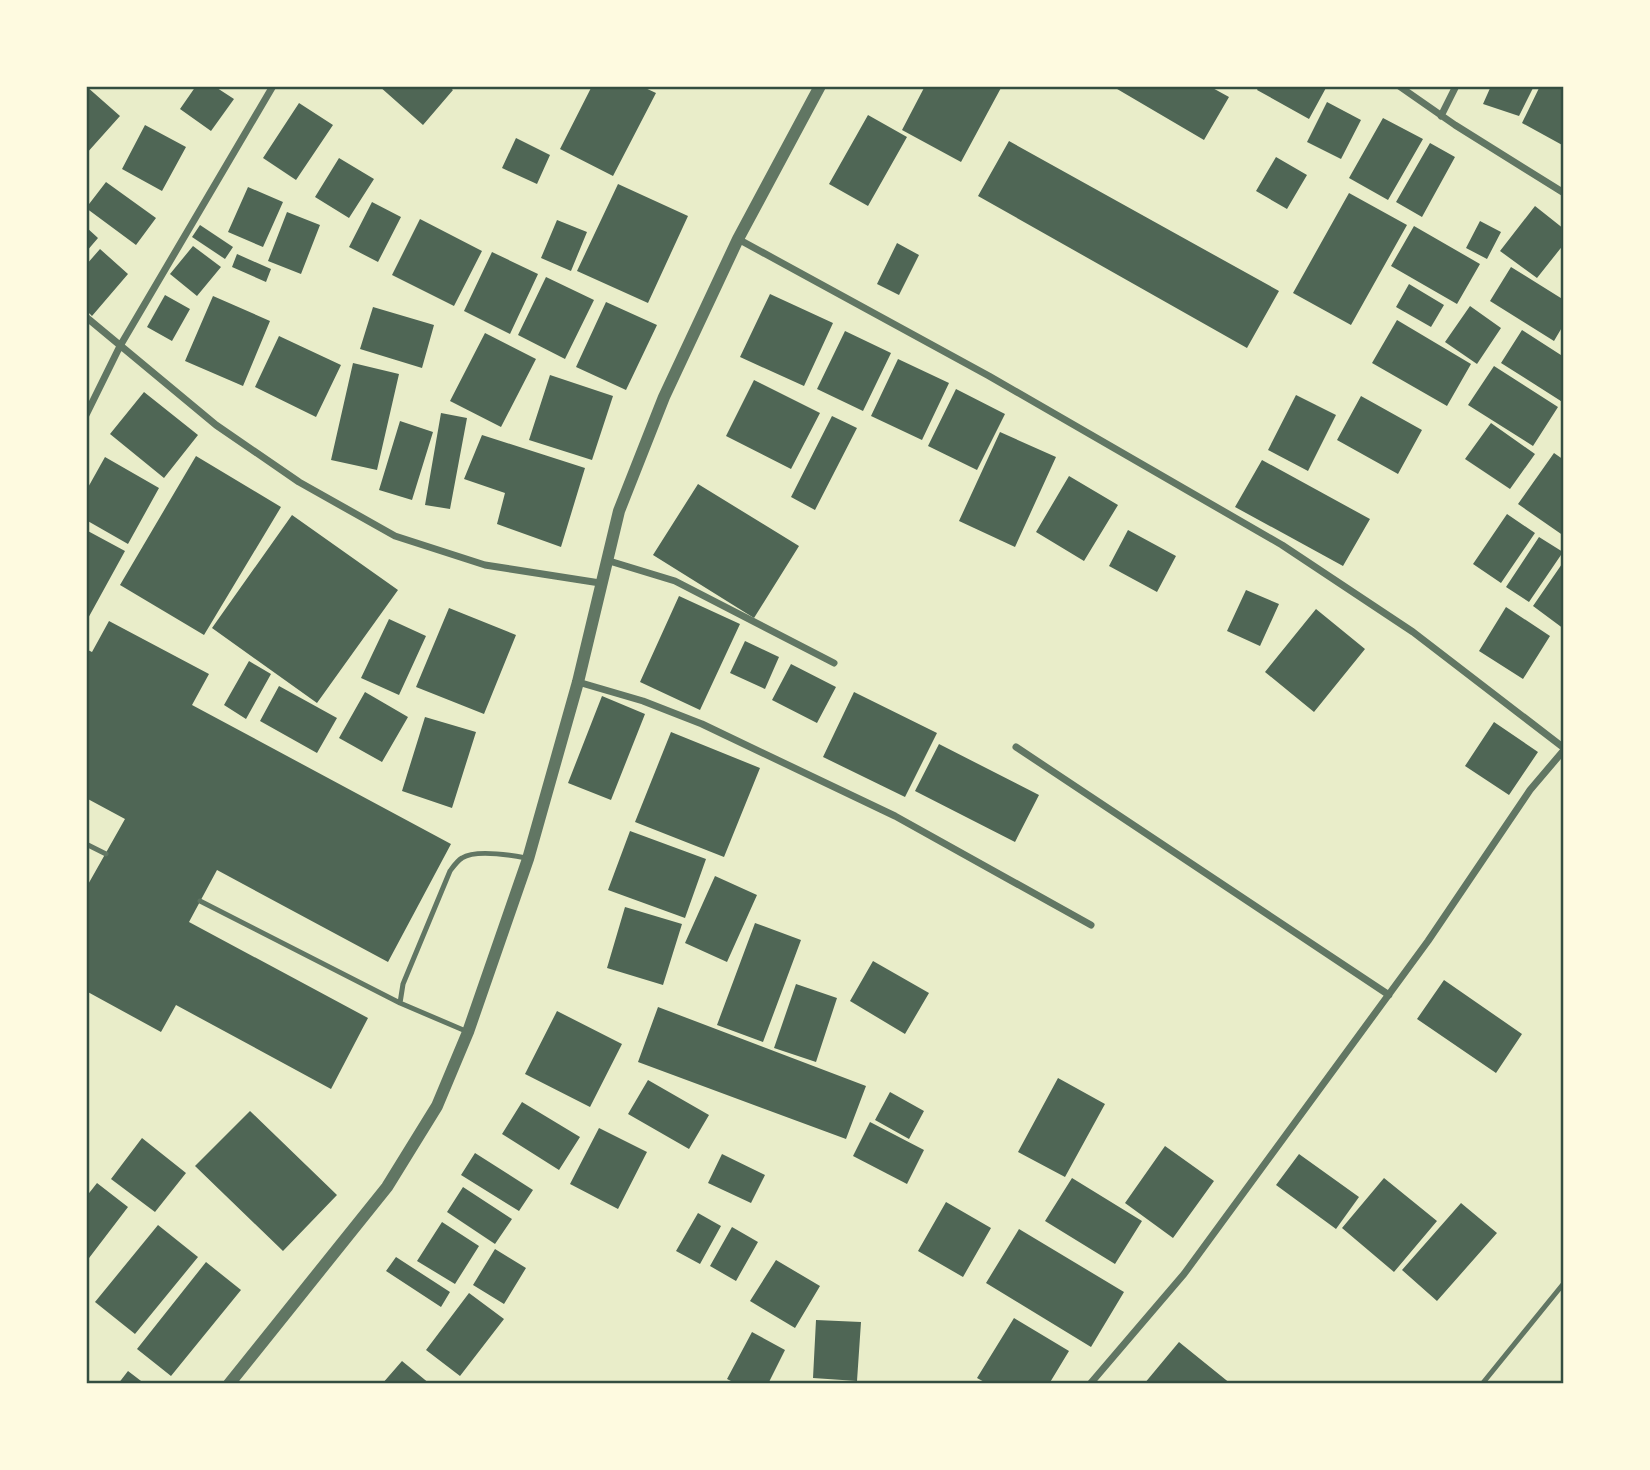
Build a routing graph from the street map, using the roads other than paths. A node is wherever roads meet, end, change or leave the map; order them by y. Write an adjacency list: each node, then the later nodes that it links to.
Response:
1 (272, 86): 9 (street)
2 (820, 86): 7 (street)
3 (1399, 86): 5 (street)
4 (1456, 86): 5 (street)
5 (1441, 116): 6 (street)
6 (1564, 193)
7 (738, 239): 11 (street); 16 (street)
8 (86, 317): 9 (street)
9 (120, 346): 10 (street); 12 (street)
10 (86, 415)
11 (607, 560): 12 (street); 13 (street)
12 (600, 583): 14 (street)
13 (834, 663)
14 (578, 682): 19 (street); 21 (street)
15 (1016, 747): 22 (street)
16 (1564, 749): 22 (street)
17 (86, 844): 18 (lane)
18 (106, 854)
19 (527, 859): 23 (lane); 24 (street)
20 (200, 901): 23 (lane)
21 (1091, 925)
22 (1389, 995): 27 (street)
23 (400, 1003): 24 (lane)
24 (468, 1032): 26 (street)
25 (1564, 1283): 28 (lane)
26 (229, 1384)
27 (1090, 1384)
28 (1482, 1384)

